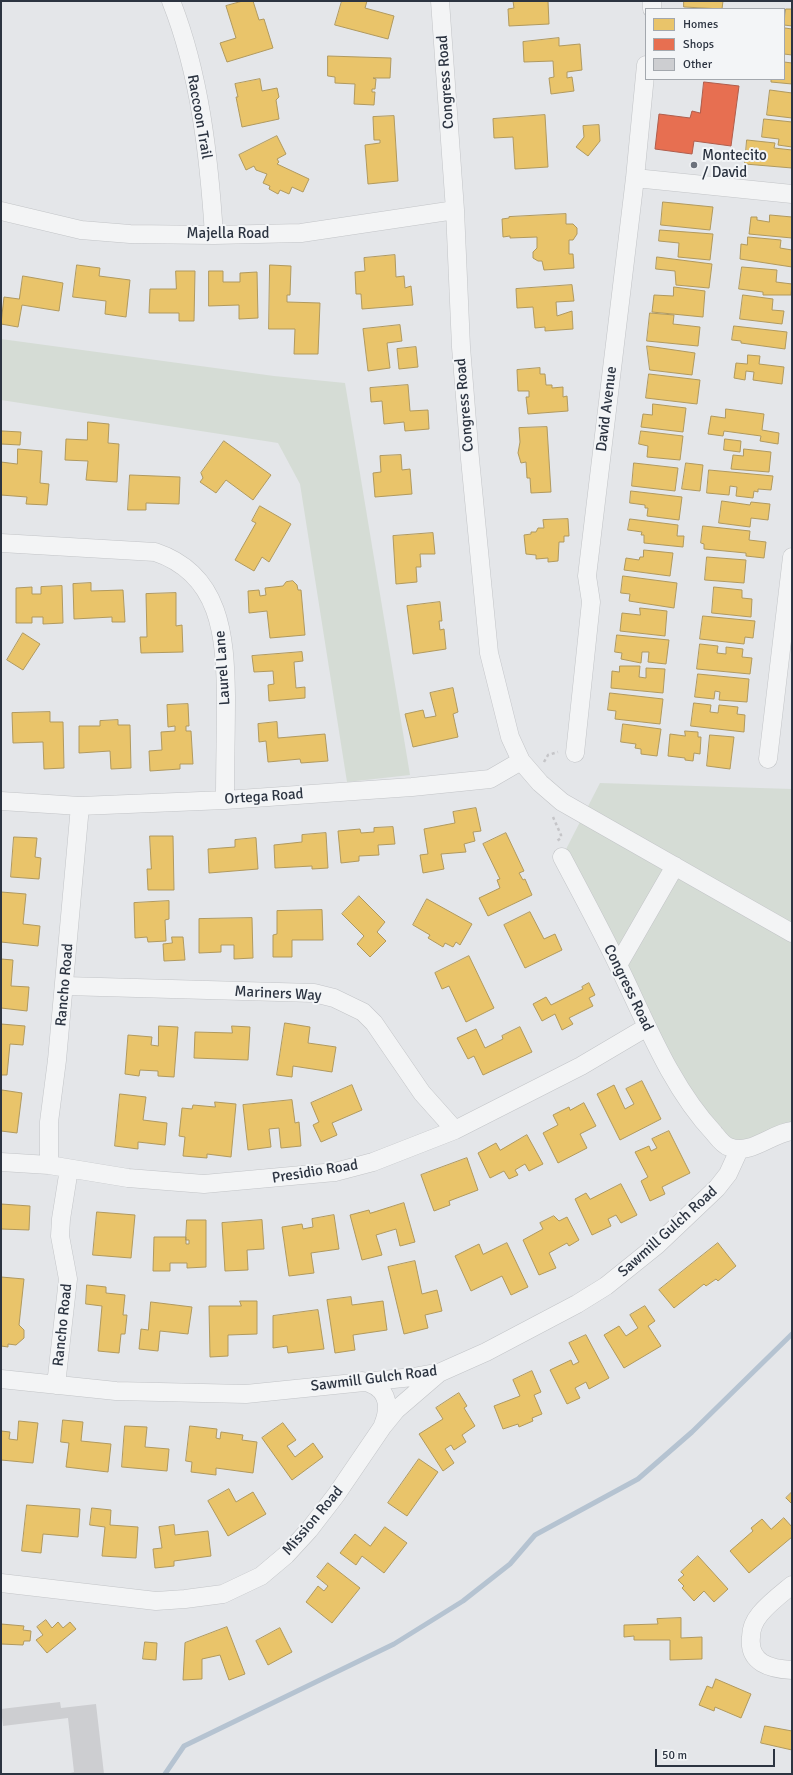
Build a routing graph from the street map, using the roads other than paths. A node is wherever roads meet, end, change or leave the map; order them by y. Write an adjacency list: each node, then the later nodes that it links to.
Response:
1 (171, 1): 8 (street, Raccoon Trail)
2 (440, 1): 6 (street, Congress Road)
3 (645, 75): 4 (street, David Avenue)
4 (635, 178): 5 (street); 11 (street, David Avenue)
5 (792, 194)
6 (455, 210): 8 (street, Majella Road); 13 (street, Congress Road)
7 (1, 211): 8 (street, Majella Road)
8 (214, 235)
9 (1, 543): 14 (street, Laurel Lane)
10 (792, 557): 12 (street)
11 (575, 753)
12 (768, 759)
13 (521, 761): 14 (street, Ortega Road); 18 (street, Congress Road)
14 (224, 800): 16 (street, Ortega Road)
15 (1, 801): 16 (street, Ortega Road)
16 (80, 806): 21 (street, Rancho Road)
17 (562, 857): 20 (street, Congress Road)
18 (675, 866): 19 (street, Congress Road); 20 (street)
19 (792, 933)
20 (618, 965): 22 (street, Congress Road)
21 (65, 986): 23 (street, Mariners Way); 27 (street, Rancho Road)
22 (647, 1027): 23 (street, Presidio Road); 25 (street, Congress Road)
23 (455, 1130): 28 (street, Presidio Road)
24 (792, 1131): 25 (street)
25 (739, 1150): 29 (street, Sawmill Gulch Road)
26 (1, 1162): 27 (street, Presidio Road)
27 (49, 1165): 28 (street, Presidio Road)
28 (70, 1169): 32 (street, Rancho Road)
29 (441, 1372): 31 (street, Sawmill Gulch Road); 33 (street, Mission Road)
30 (1, 1379): 32 (street, Sawmill Gulch Road)
31 (361, 1381): 32 (street, Sawmill Gulch Road); 33 (street)
32 (56, 1385)
33 (383, 1426): 34 (street, Mission Road)
34 (1, 1583)
35 (792, 1585): 36 (street)
36 (792, 1670)

